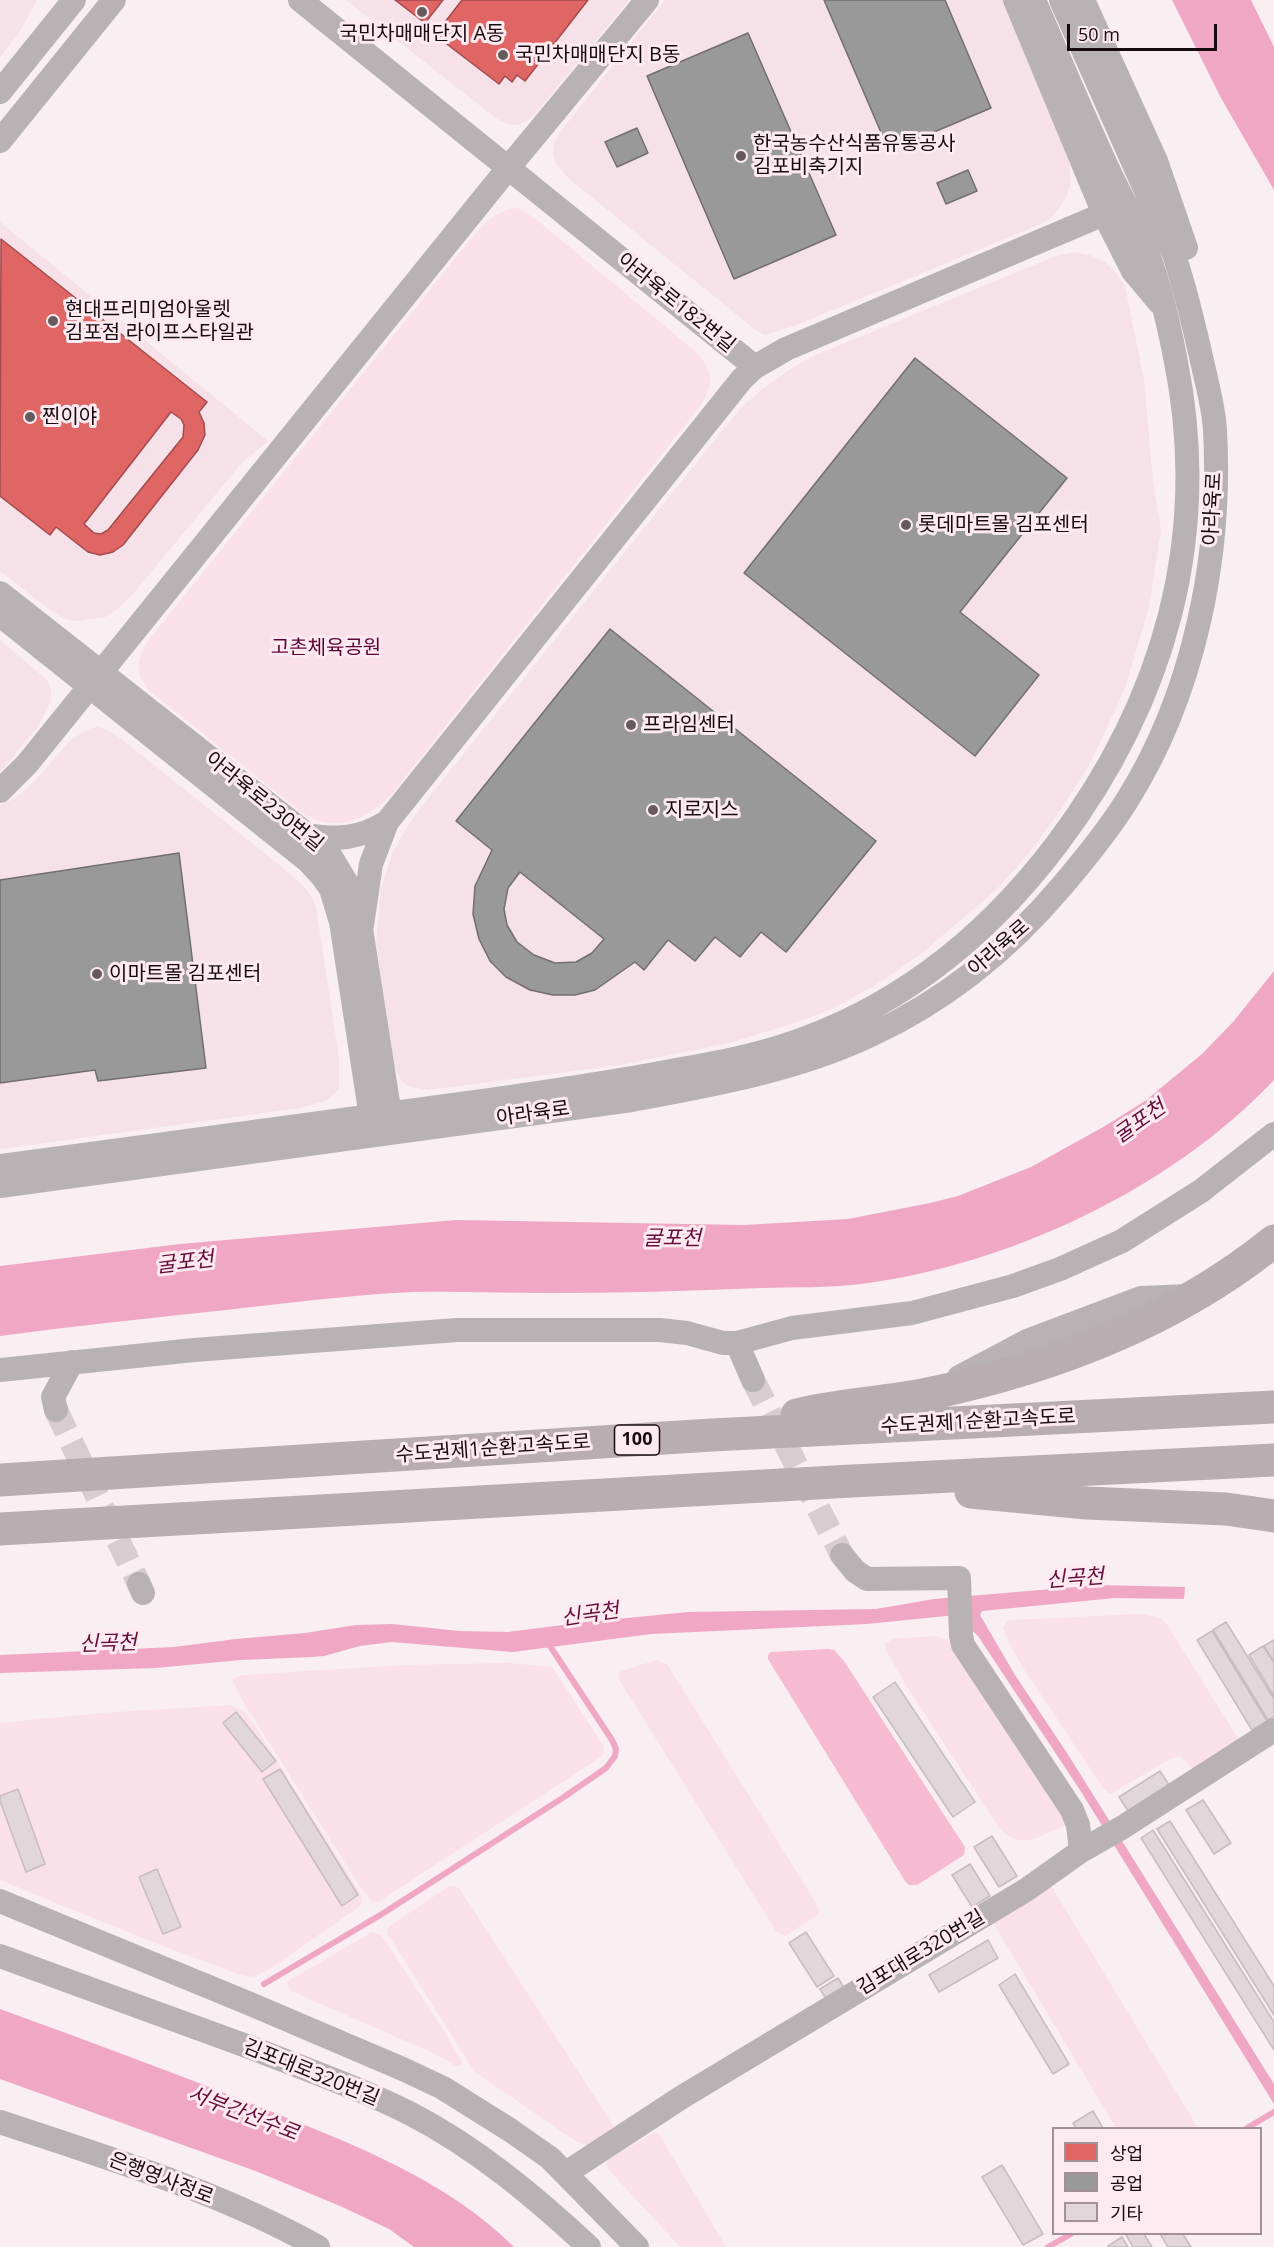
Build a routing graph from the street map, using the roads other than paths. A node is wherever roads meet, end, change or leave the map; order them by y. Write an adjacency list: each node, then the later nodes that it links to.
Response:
1 (74, 0): 9 (street)
2 (114, 0): 10 (street)
3 (300, 0): 11 (street, 아라육로182번길)
4 (647, 0): 11 (street)
5 (1015, 0): 12 (street)
6 (1034, 0): 14 (street, 아라육로)
7 (1061, 0): 13 (street, 아라육로)
8 (1083, 0): 13 (street)
9 (0, 92)
10 (0, 141)
11 (509, 167): 15 (street, 아라육로182번길); 18 (street)
12 (1104, 214): 14 (street); 15 (street, 아라육로182번길)
13 (1187, 297): 23 (street, 아라육로)
14 (1164, 308): 23 (street, 아라육로)
15 (755, 367): 20 (street)
16 (0, 592): 18 (street, 아라육로230번길)
17 (0, 615): 18 (street, 아라육로230번길)
18 (95, 680): 19 (street); 21 (street, 아라육로230번길); 23 (street, 아라육로230번길)
19 (0, 791)
20 (387, 822): 21 (street); 22 (street)
21 (307, 835): 22 (street, 아라육로230번길)
22 (362, 925): 23 (street, 아라육로230번길)
23 (382, 1125): 25 (street, 아라육로); 26 (street, 아라육로)
24 (1274, 1134): 28 (street)
25 (0, 1166)
26 (0, 1186)
27 (1274, 1241): 34 (highway)
28 (737, 1343): 29 (street); 31 (street)
29 (72, 1362): 30 (street); 33 (street)
30 (0, 1370)
31 (753, 1380)
32 (1274, 1407): 34 (highway, 수도권제1순환고속도로 / 100)
33 (56, 1410)
34 (712, 1435): 36 (highway, 수도권제1순환고속도로 / 100)
35 (1274, 1461): 37 (highway)
36 (0, 1480)
37 (852, 1481): 38 (highway); 39 (highway)
38 (1274, 1516)
39 (0, 1529)
40 (842, 1555): 42 (street)
41 (1274, 1730): 42 (street, 김포대로320번길)
42 (1081, 1851): 46 (street, 김포대로320번길)
43 (0, 1900): 46 (street, 김포대로320번길)
44 (0, 1956): 48 (street, 김포대로320번길)
45 (0, 2122): 47 (street, 은행영사정로)
46 (566, 2173): 49 (street, 김포대로320번길)
47 (318, 2247)
48 (590, 2247)
49 (637, 2247)

